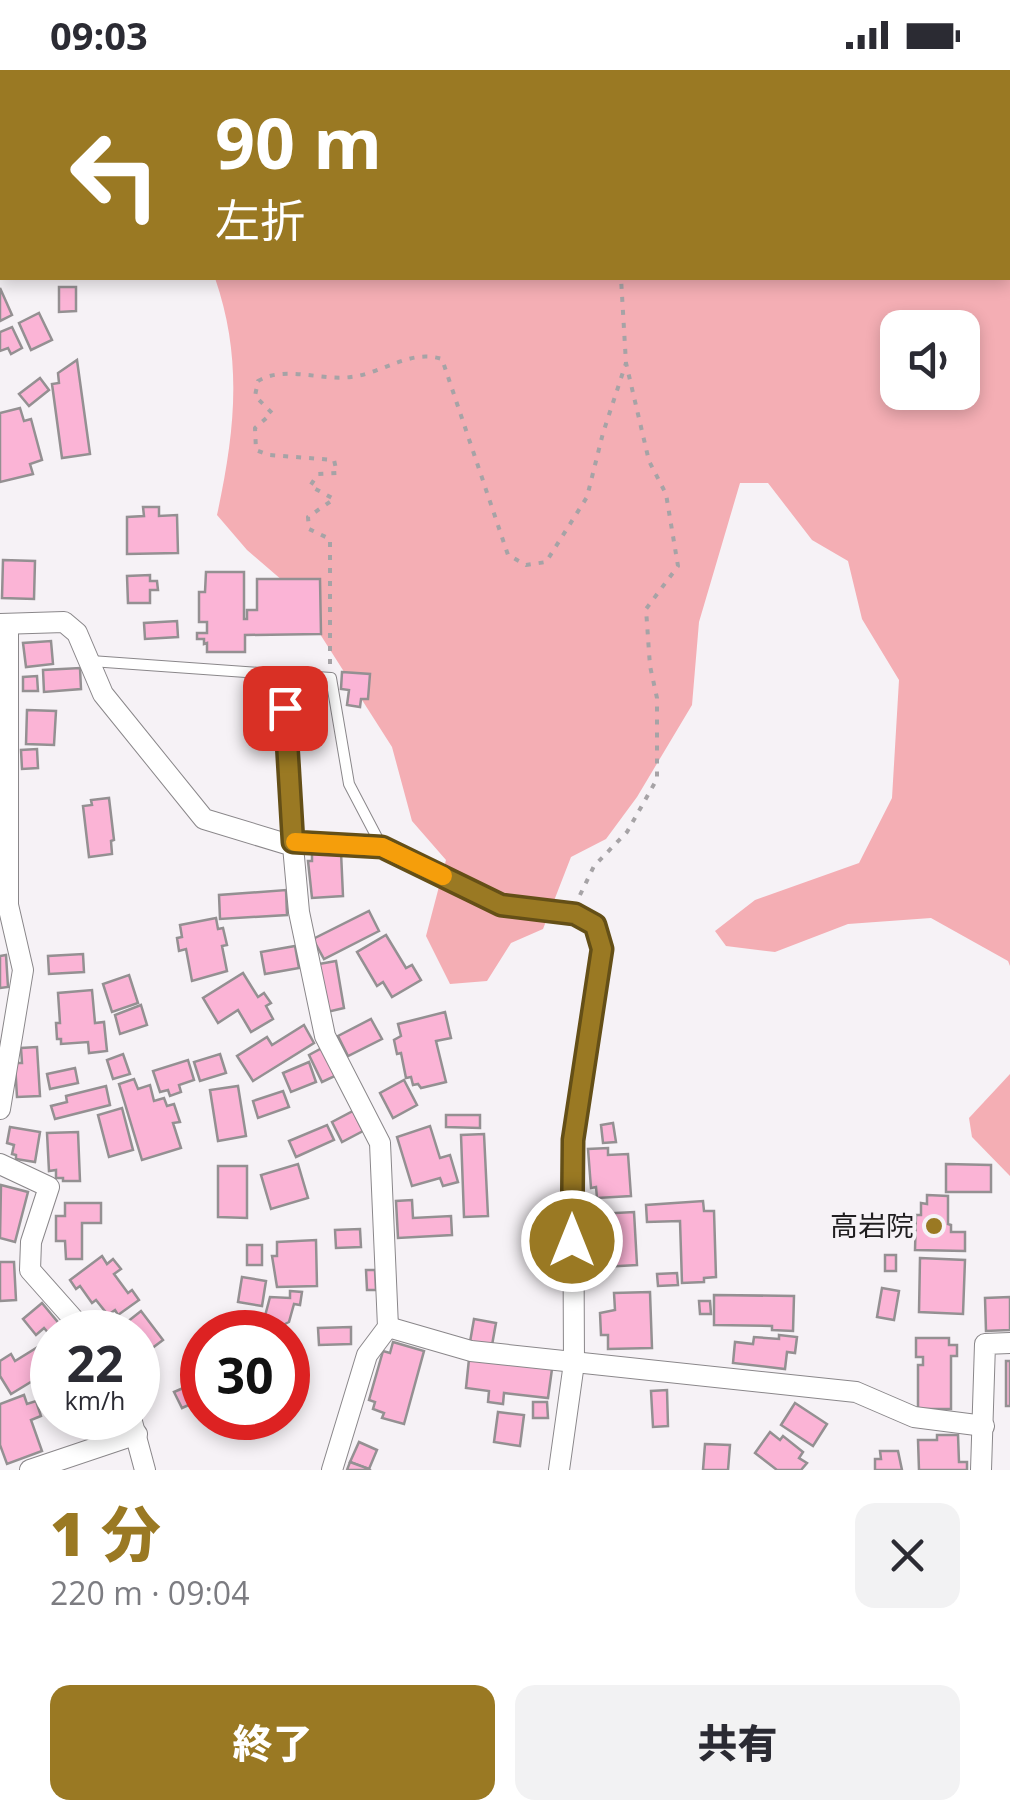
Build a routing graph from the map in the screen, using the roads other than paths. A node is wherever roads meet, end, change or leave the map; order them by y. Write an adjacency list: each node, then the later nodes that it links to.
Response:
1 (4, 625): 2 (street); 6 (street)
2 (91, 661): 3 (lane); 4 (street)
3 (283, 674): 4 (lane); 5 (lane)
4 (293, 844): 5 (street); 9 (street)
5 (382, 847): 11 (street)
6 (0, 1109)
7 (0, 1164): 8 (street)
8 (65, 1310)
9 (388, 1328): 11 (street); 17 (street)
10 (1010, 1343): 12 (street)
11 (574, 1364): 12 (street); 18 (street)
12 (984, 1426): 19 (street)
13 (101, 1440): 15 (street)
14 (138, 1440): 16 (street)
15 (30, 1470)
16 (145, 1470)
17 (332, 1470)
18 (559, 1470)
19 (981, 1470)

